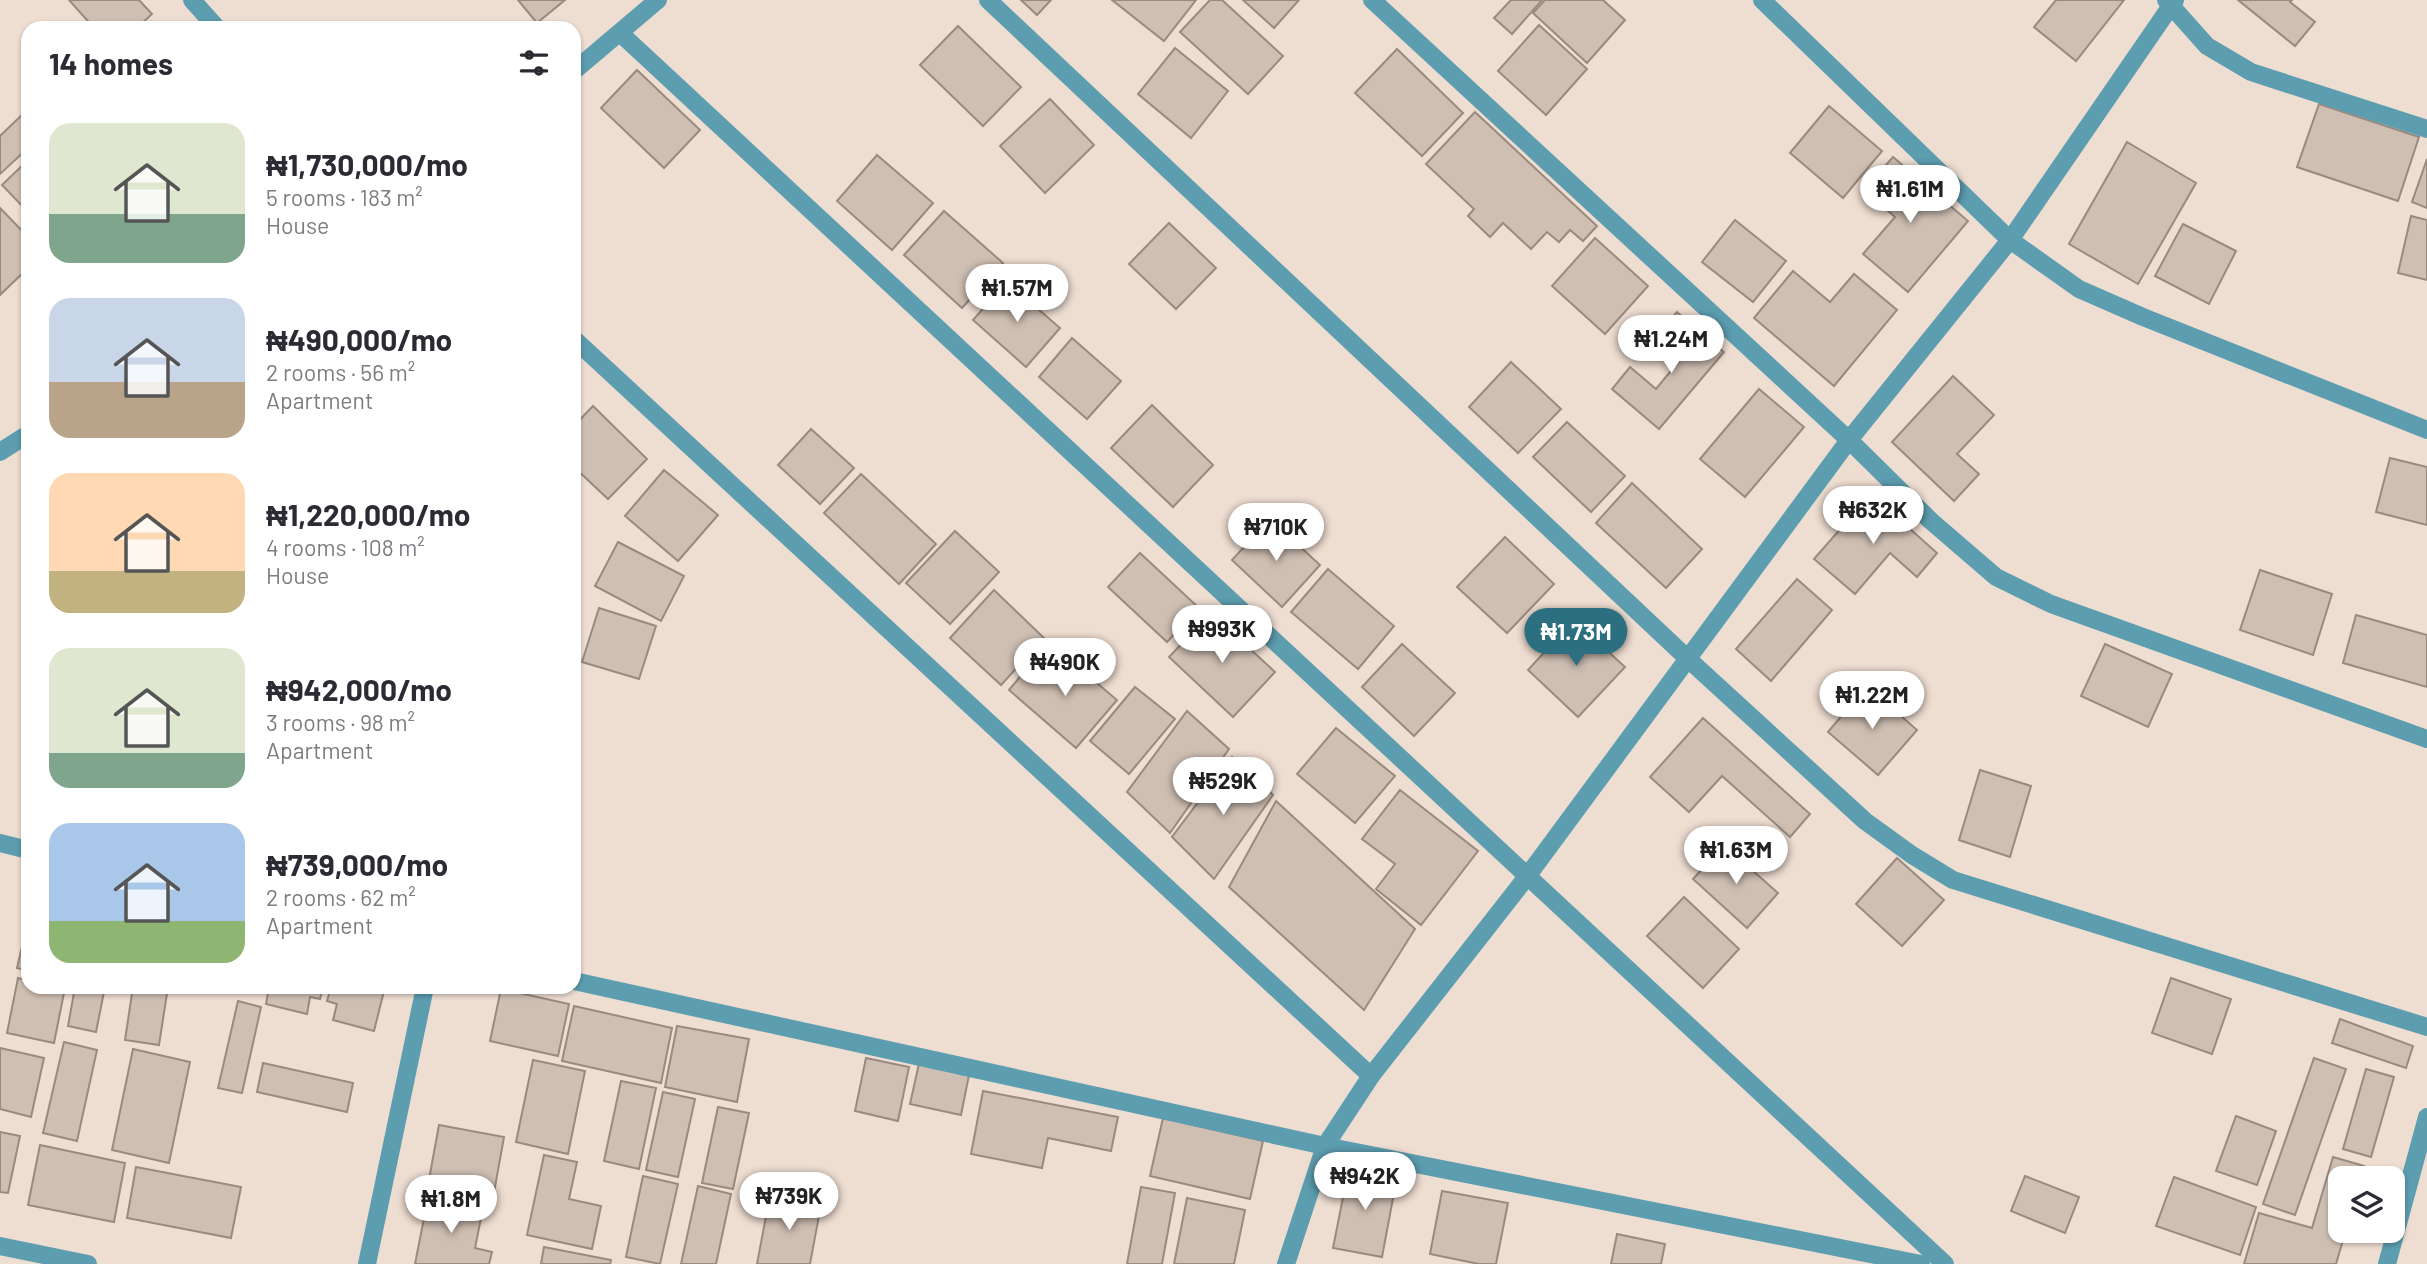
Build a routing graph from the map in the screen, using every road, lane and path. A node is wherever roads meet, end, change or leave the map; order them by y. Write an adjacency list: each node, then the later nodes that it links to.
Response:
1 (192, 0): 7 (street)
2 (658, 0): 8 (street)
3 (988, 0): 17 (street)
4 (1372, 0): 15 (street)
5 (1762, 0): 11 (street)
6 (2171, 2): 10 (street); 11 (street)
7 (211, 21)
8 (621, 33): 9 (street); 21 (street)
9 (581, 65)
10 (2427, 129)
11 (2010, 240): 13 (street); 15 (street)
12 (581, 345): 25 (street)
13 (2427, 430)
14 (21, 438): 16 (street)
15 (1849, 440): 17 (street); 18 (street)
16 (0, 452)
17 (1687, 658): 21 (street); 24 (street)
18 (2427, 739)
19 (0, 843): 20 (street)
20 (21, 848)
21 (1529, 874): 25 (street); 33 (street)
22 (581, 983): 27 (street)
23 (424, 994): 30 (street)
24 (2427, 1027)
25 (1371, 1076): 27 (street)
26 (2427, 1117): 34 (street)
27 (1325, 1146): 31 (street); 32 (street)
28 (0, 1246): 29 (street)
29 (88, 1264)
30 (367, 1264)
31 (1286, 1264)
32 (1921, 1264)
33 (1945, 1264)
34 (2386, 1264)

